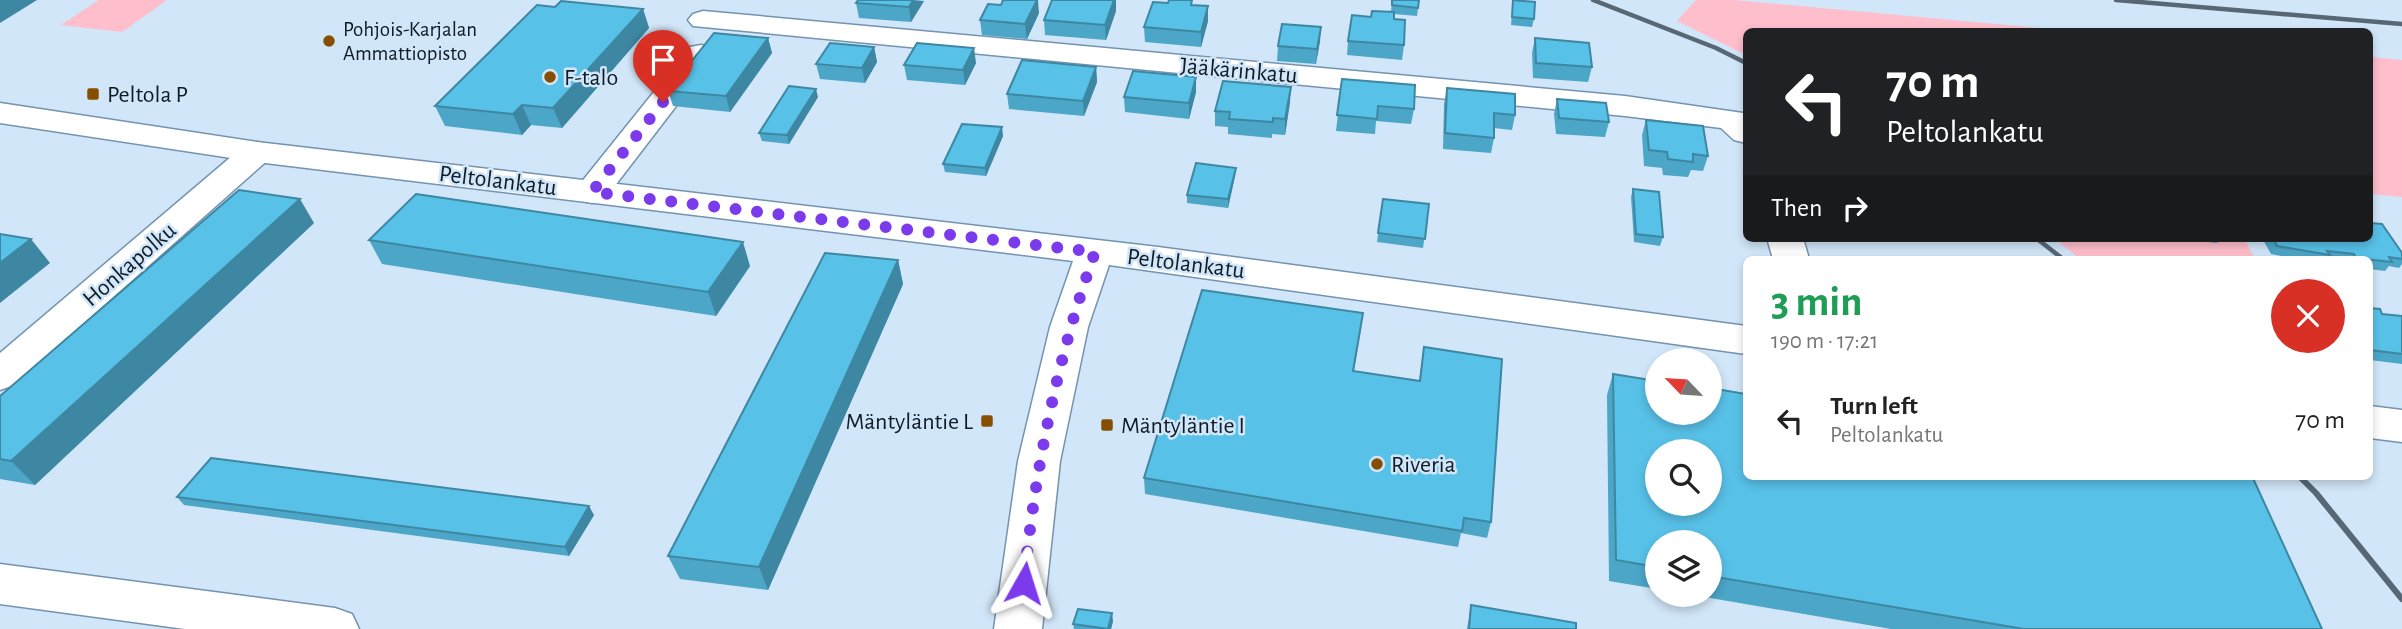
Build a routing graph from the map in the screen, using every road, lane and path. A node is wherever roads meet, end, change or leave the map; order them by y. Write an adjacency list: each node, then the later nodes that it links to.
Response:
1 (0, 113): 3 (street, Peltolankatu)
2 (1743, 130): 4 (street, Jääkärinkatu)
3 (257, 152): 4 (street, Peltolankatu); 7 (street, Honkapolku)
4 (592, 192): 5 (street, Peltolankatu)
5 (1095, 252): 6 (street, Peltolankatu); 12 (street)
6 (1743, 340)
7 (0, 375)
8 (2373, 422): 9 (street)
9 (2402, 426)
10 (0, 584): 11 (street)
11 (314, 628)
12 (1018, 629)

